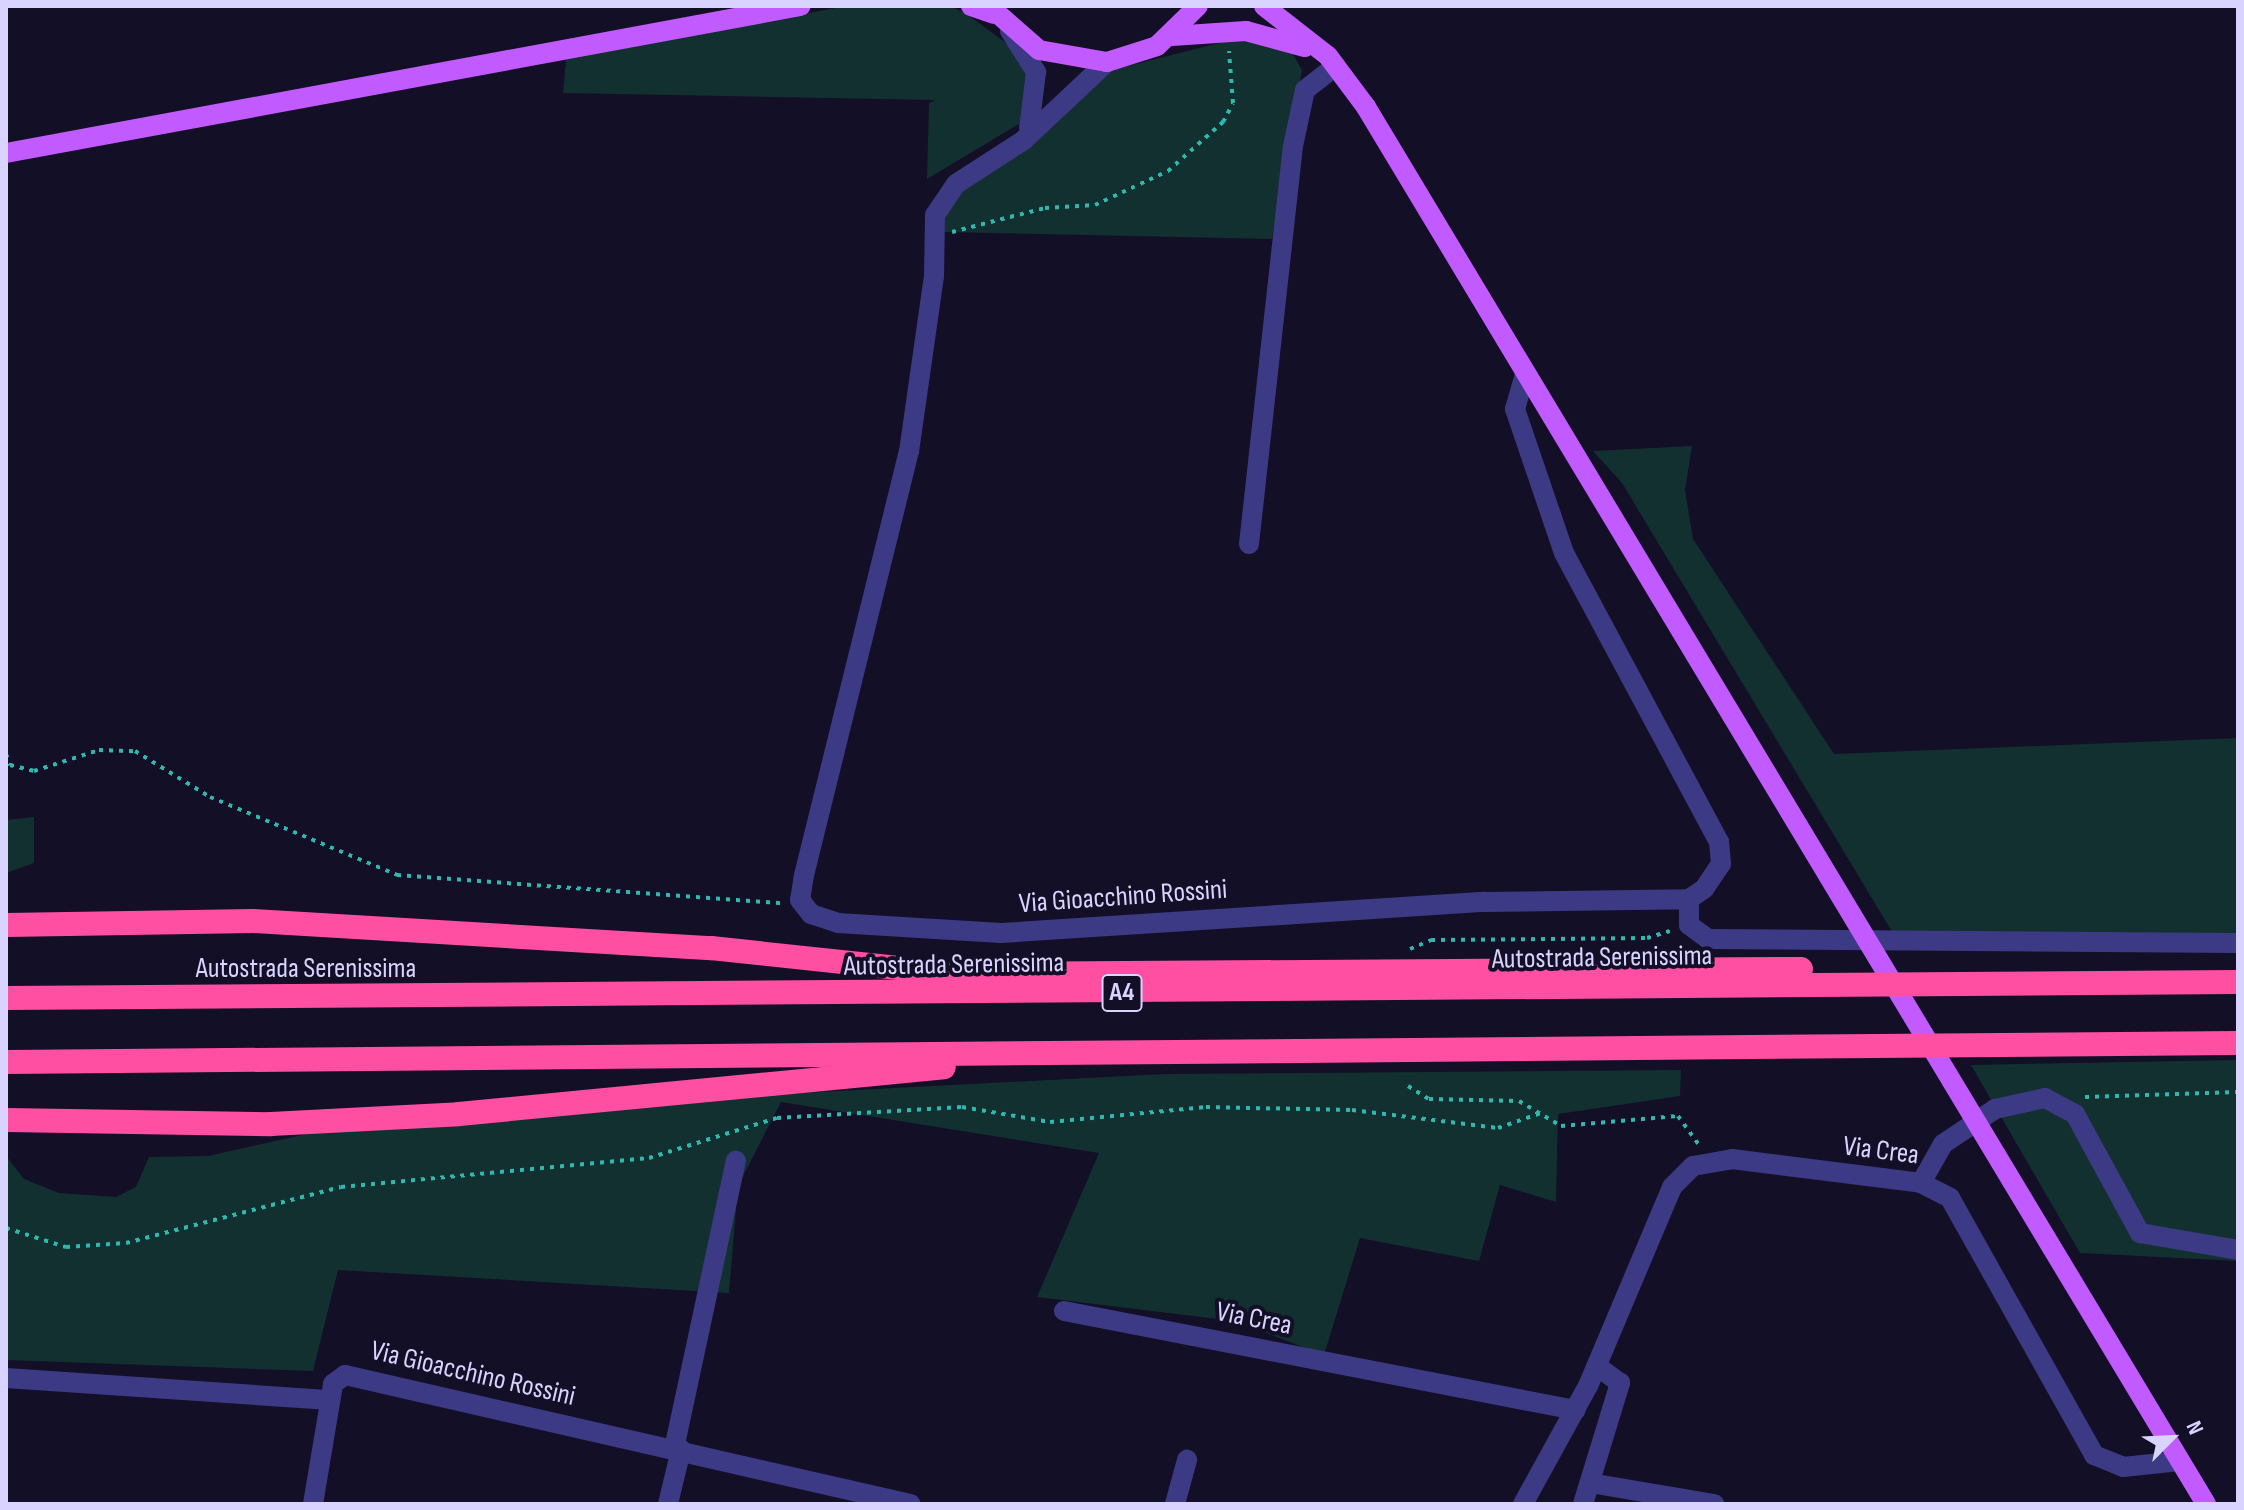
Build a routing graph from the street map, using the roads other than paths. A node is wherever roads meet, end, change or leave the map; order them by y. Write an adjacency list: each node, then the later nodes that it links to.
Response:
1 (801, 6): 11 (main road)
2 (971, 6): 5 (main road)
3 (1198, 6): 7 (main road)
4 (1264, 6): 8 (main road)
5 (991, 10): 6 (main road)
6 (1010, 31): 9 (main road); 10 (street)
7 (1172, 36): 8 (main road); 9 (main road)
8 (1332, 61): 12 (main road); 13 (street)
9 (1107, 62): 10 (street)
10 (1024, 140): 14 (street, Via Gioacchino Rossini)
11 (6, 153)
12 (1525, 374): 14 (street); 34 (main road)
13 (1249, 544)
14 (1689, 899): 16 (street)
15 (6, 925): 18 (highway)
16 (2238, 943)
17 (2238, 982): 18 (highway, Autostrada Serenissima / A4)
18 (2003, 983): 19 (highway, Autostrada Serenissima / A4)
19 (6, 998)
20 (2238, 1043): 21 (highway, A4)
21 (1022, 1054): 22 (highway, A4); 23 (highway)
22 (6, 1062)
23 (6, 1120)
24 (736, 1161): 32 (street)
25 (1921, 1183): 26 (street); 28 (street, Via Crea); 34 (street, Via Crea)
26 (2238, 1250)
27 (1064, 1311): 31 (street, Via Crea)
28 (1597, 1366): 31 (street); 35 (street)
29 (6, 1378): 30 (street)
30 (330, 1400): 32 (street, Via Gioacchino Rossini); 37 (street)
31 (1575, 1410): 41 (street)
32 (678, 1449): 36 (street, Via Gioacchino Rossini); 38 (street)
33 (1187, 1460): 40 (street)
34 (2180, 1461): 44 (main road)
35 (1590, 1483): 42 (street); 43 (street)
36 (843, 1496): 39 (street, Via Gioacchino Rossini)
37 (313, 1504)
38 (668, 1504)
39 (910, 1504)
40 (1175, 1504)
41 (1523, 1504)
42 (1583, 1504)
43 (1714, 1504)
44 (2206, 1504)

